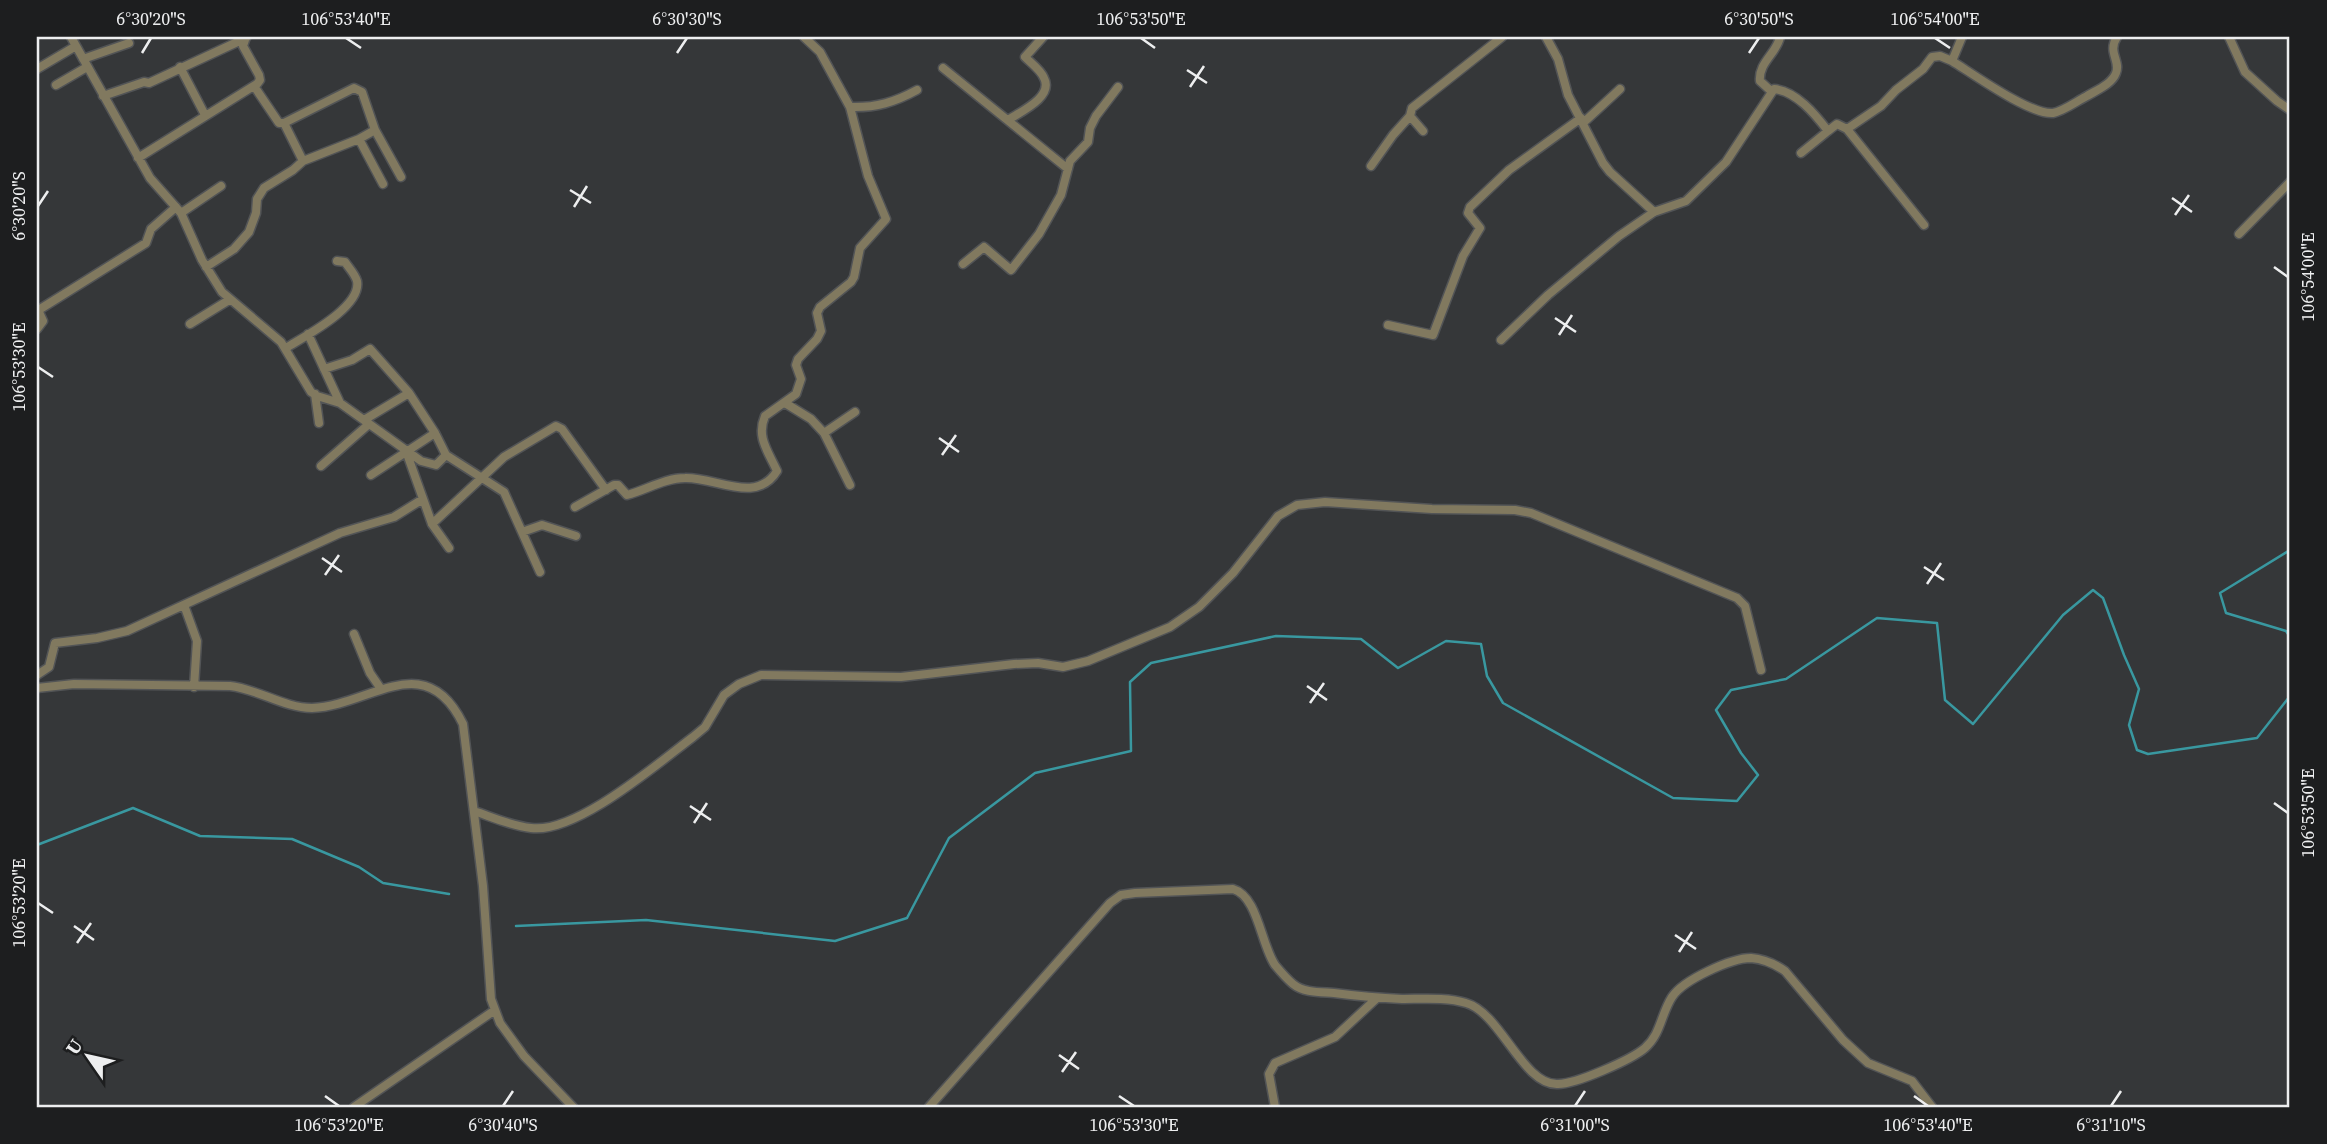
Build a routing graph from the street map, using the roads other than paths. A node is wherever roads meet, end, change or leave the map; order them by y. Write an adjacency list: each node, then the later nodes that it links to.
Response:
1 (804, 37): 24 (street)
2 (1044, 37): 28 (street)
3 (1502, 37): 27 (street)
4 (1546, 37): 29 (street)
5 (1780, 37): 22 (street)
6 (1962, 37): 12 (street)
7 (2117, 37): 12 (street)
8 (2229, 37): 25 (street)
9 (246, 38): 14 (street); 18 (street)
10 (73, 39): 13 (street); 16 (street)
11 (128, 43): 13 (street)
12 (1952, 61): 32 (street)
13 (85, 63): 17 (street); 23 (street)
14 (180, 67): 23 (street); 26 (street)
15 (943, 68): 28 (street)
16 (37, 69)
17 (56, 85)
18 (254, 86): 26 (street); 30 (street)
19 (1118, 87): 42 (street)
20 (1620, 89): 29 (street)
21 (917, 90): 24 (street)
22 (1771, 91): 34 (street); 48 (street)
23 (103, 96): 38 (street)
24 (850, 107): 66 (street)
25 (2290, 110)
26 (205, 115): 38 (street)
27 (1410, 116): 33 (street); 41 (street)
28 (1008, 120): 42 (street)
29 (1582, 121): 48 (street); 57 (street)
30 (284, 123): 31 (street); 39 (street)
31 (375, 130): 35 (street); 37 (street)
32 (1847, 130): 34 (street); 49 (street)
33 (1423, 131)
34 (1828, 131): 36 (street)
35 (359, 139): 39 (street); 40 (street)
36 (1801, 153)
37 (389, 155): 40 (street); 43 (street)
38 (138, 158): 47 (street)
39 (303, 161): 53 (street)
40 (372, 163): 45 (street)
41 (1371, 166)
42 (1068, 169): 52 (street)
43 (401, 177)
44 (2290, 182): 50 (street)
45 (383, 184)
46 (220, 186): 47 (street)
47 (178, 210): 53 (street); 55 (street)
48 (1654, 212): 60 (street)
49 (1924, 225)
50 (2239, 234)
51 (337, 261): 59 (street)
52 (963, 264)
53 (206, 267): 54 (street)
54 (229, 300): 56 (street); 61 (street)
55 (37, 311): 58 (street)
56 (190, 324)
57 (1388, 325)
58 (37, 329)
59 (308, 334): 61 (street); 62 (street)
60 (1501, 340)
61 (286, 348): 64 (street)
62 (324, 369): 63 (street); 65 (street)
63 (409, 393): 68 (street); 70 (street)
64 (314, 394): 65 (street); 69 (street)
65 (340, 403): 68 (street)
66 (785, 403): 71 (street); 78 (street)
67 (855, 412): 71 (street)
68 (367, 422): 72 (street); 74 (street)
69 (319, 423)
70 (435, 433): 72 (street); 73 (street)
71 (824, 433): 77 (street)
72 (407, 451): 73 (street); 75 (street); 79 (street)
73 (446, 455): 76 (street)
74 (321, 466)
75 (371, 475)
76 (480, 478): 78 (street); 81 (street); 82 (street)
77 (850, 485)
78 (606, 489): 80 (street)
79 (423, 499): 81 (street); 86 (street)
80 (575, 507)
81 (432, 524): 84 (street)
82 (522, 532): 83 (street); 85 (street)
83 (576, 536)
84 (449, 548)
85 (540, 572)
86 (184, 605): 89 (street); 90 (street)
87 (354, 635): 92 (street)
88 (1761, 670): 93 (street)
89 (37, 676)
90 (194, 687): 91 (street); 92 (street)
91 (37, 688)
92 (381, 689): 93 (street)
93 (474, 811): 95 (street)
94 (1377, 998): 98 (street); 99 (street); 100 (street)
95 (495, 1010): 96 (street); 97 (street)
96 (354, 1107)
97 (573, 1107)
98 (929, 1107)
99 (1275, 1107)
100 (1932, 1107)

